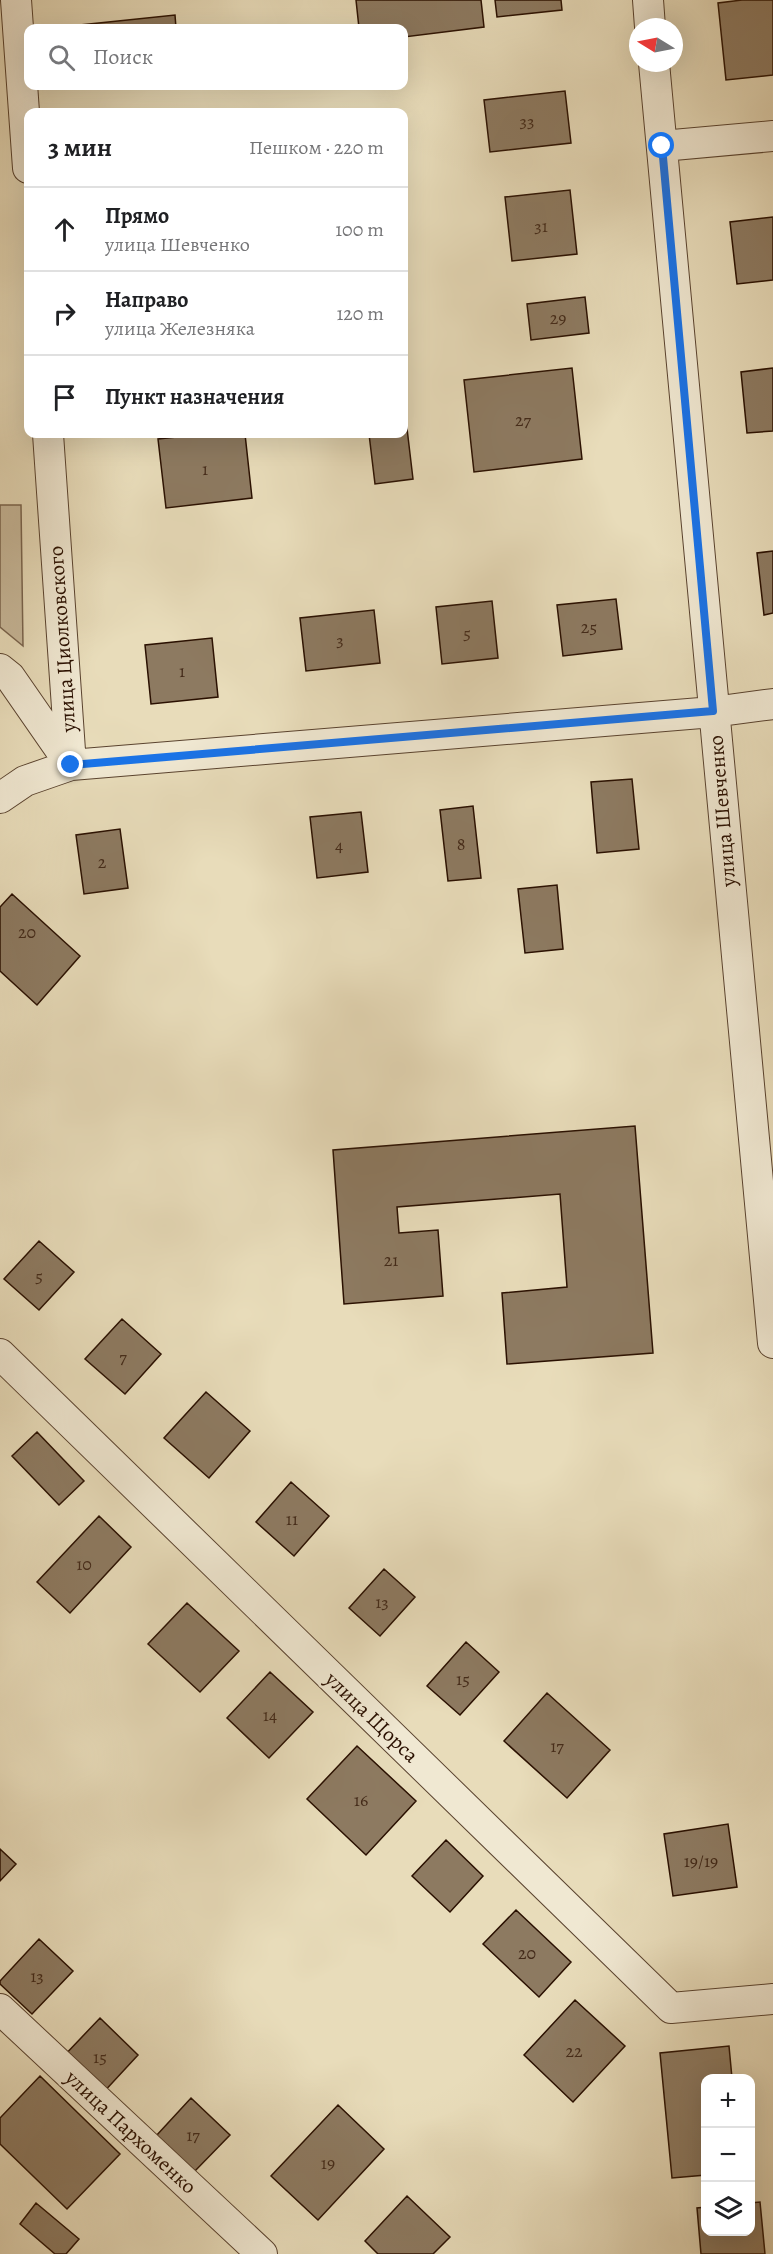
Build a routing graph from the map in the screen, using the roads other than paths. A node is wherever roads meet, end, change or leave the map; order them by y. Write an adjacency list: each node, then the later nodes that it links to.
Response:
1 (16, 0): 5 (street)
2 (648, 0): 3 (street)
3 (649, 18)
4 (655, 72): 7 (street, улица Шевченко)
5 (24, 112)
6 (773, 136): 7 (street)
7 (662, 146): 11 (street, улица Шевченко)
8 (48, 438): 12 (street, улица Циолковского)
9 (0, 669): 12 (street)
10 (773, 704): 11 (street)
11 (713, 711): 12 (street); 14 (street, улица Шевченко)
12 (71, 765): 13 (street)
13 (0, 798)
14 (773, 1343)
15 (0, 1354): 16 (street, улица Щорса)
16 (773, 1999)
17 (0, 2009): 18 (street, улица Пархоменко)
18 (262, 2254)

